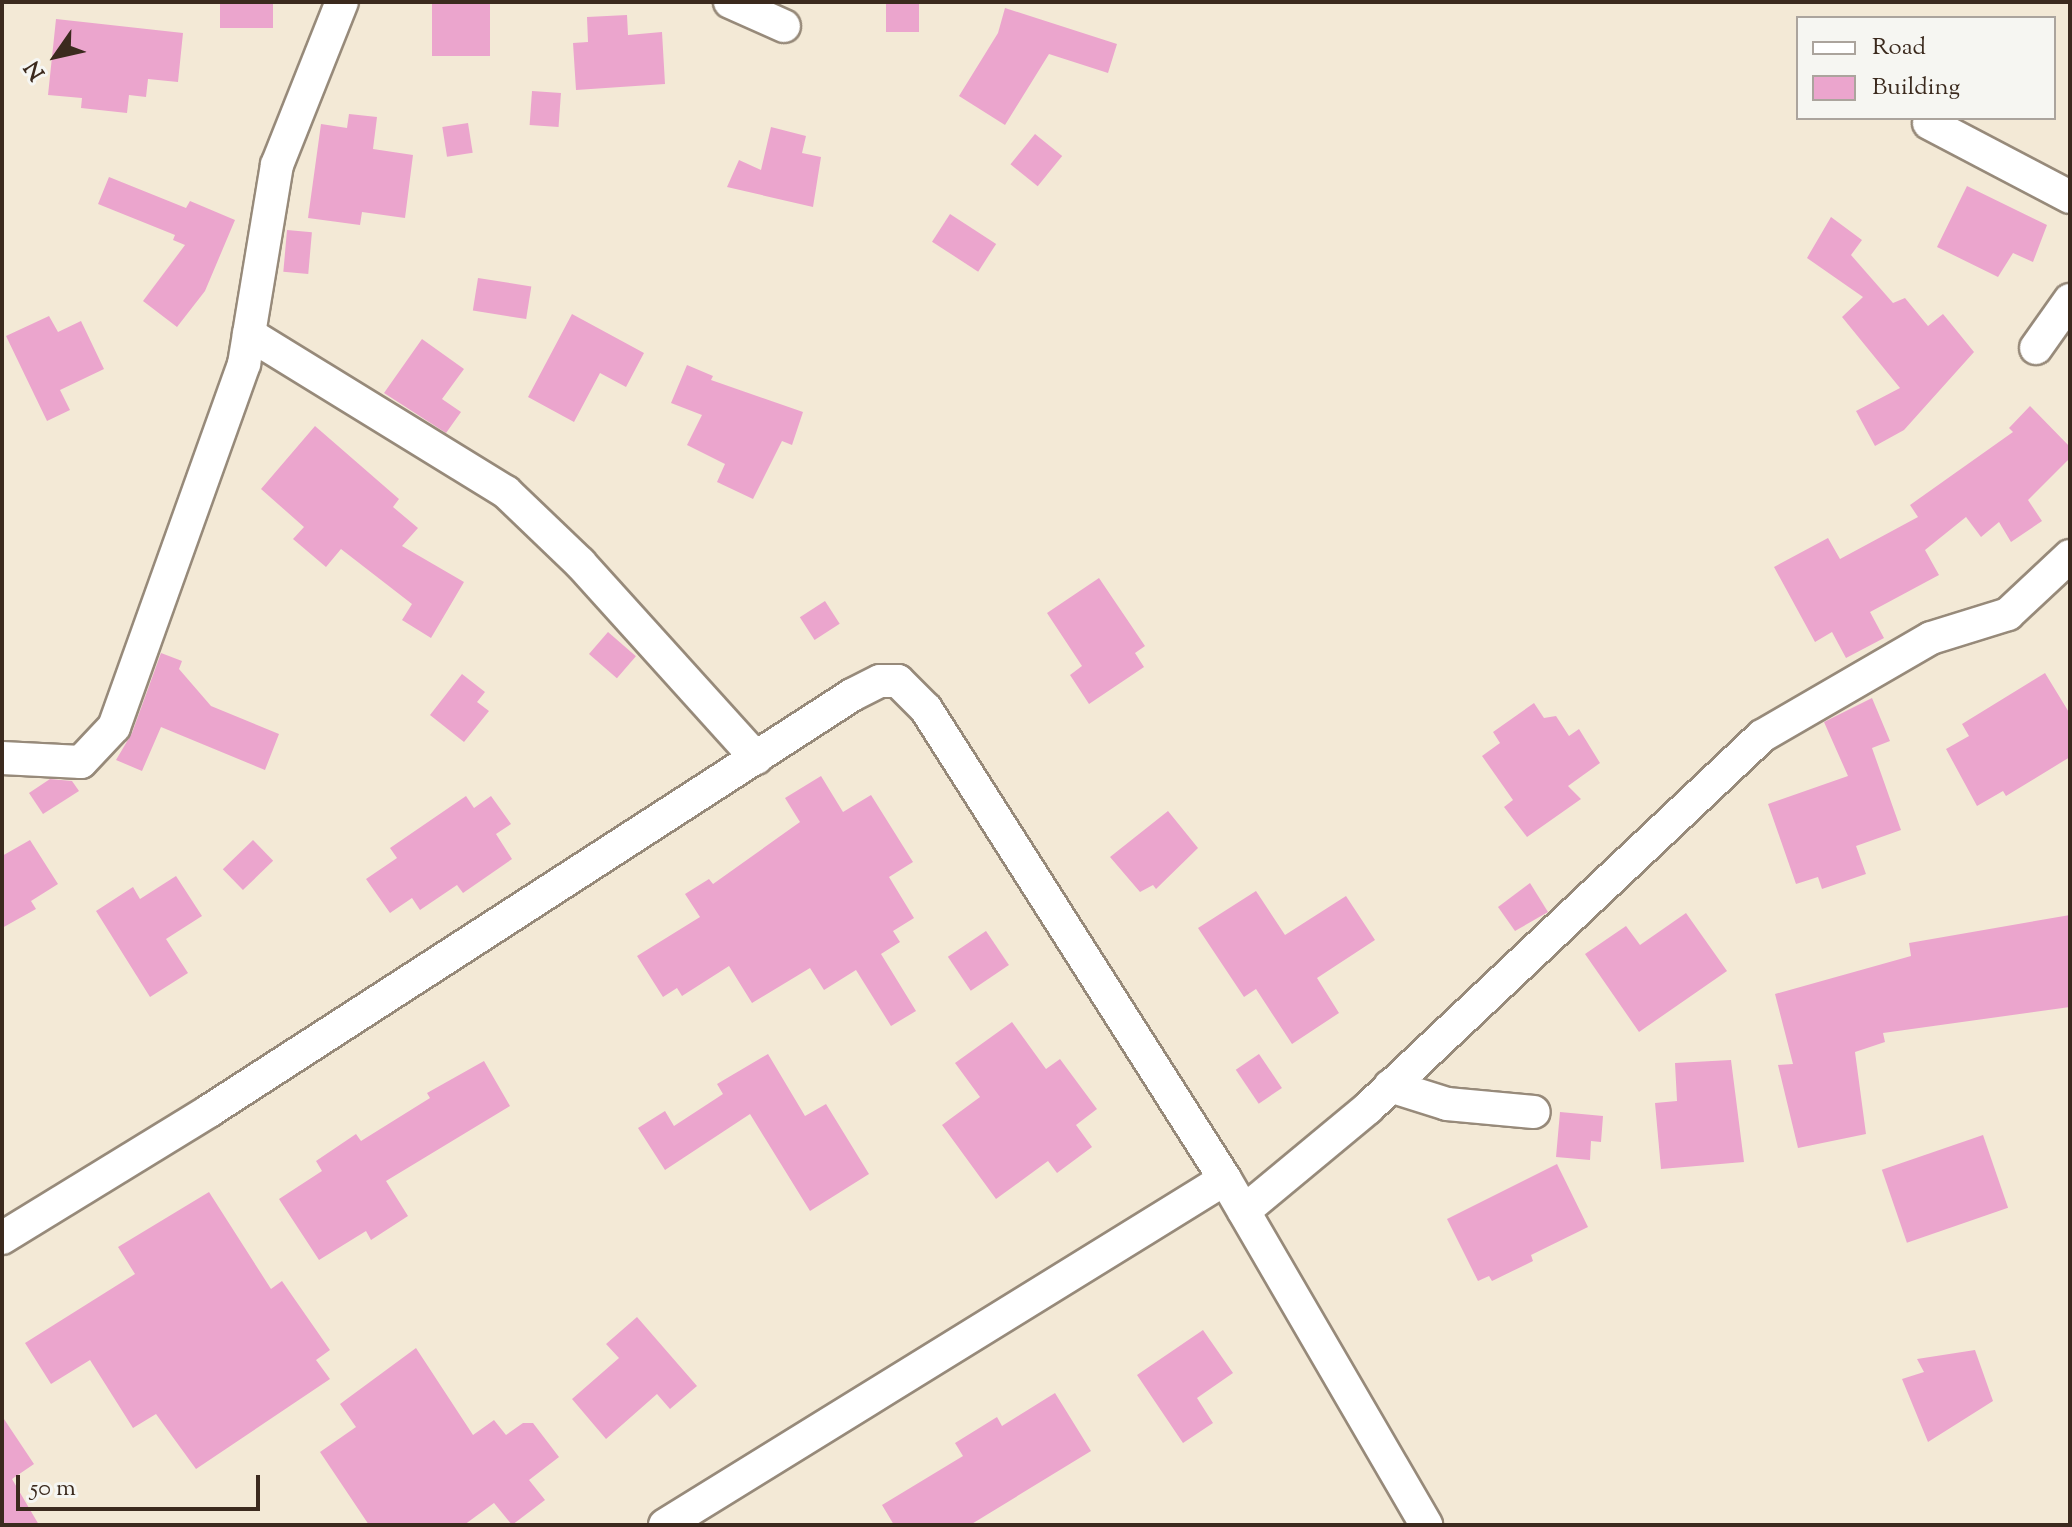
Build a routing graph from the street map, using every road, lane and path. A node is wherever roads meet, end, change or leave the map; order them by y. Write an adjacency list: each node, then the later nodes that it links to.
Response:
1 (342, 2): 7 (street)
2 (730, 2): 3 (street)
3 (784, 26)
4 (1929, 123): 5 (street)
5 (2070, 197)
6 (2070, 300): 8 (street)
7 (249, 334): 10 (street); 11 (street)
8 (2036, 348)
9 (2070, 556): 12 (street)
10 (2, 758)
11 (756, 758): 14 (street); 16 (street)
12 (1390, 1086): 13 (street); 15 (street)
13 (1534, 1112)
14 (1225, 1179): 15 (street); 17 (street)
15 (1244, 1211): 18 (street)
16 (2, 1238)
17 (665, 1525)
18 (1426, 1525)

